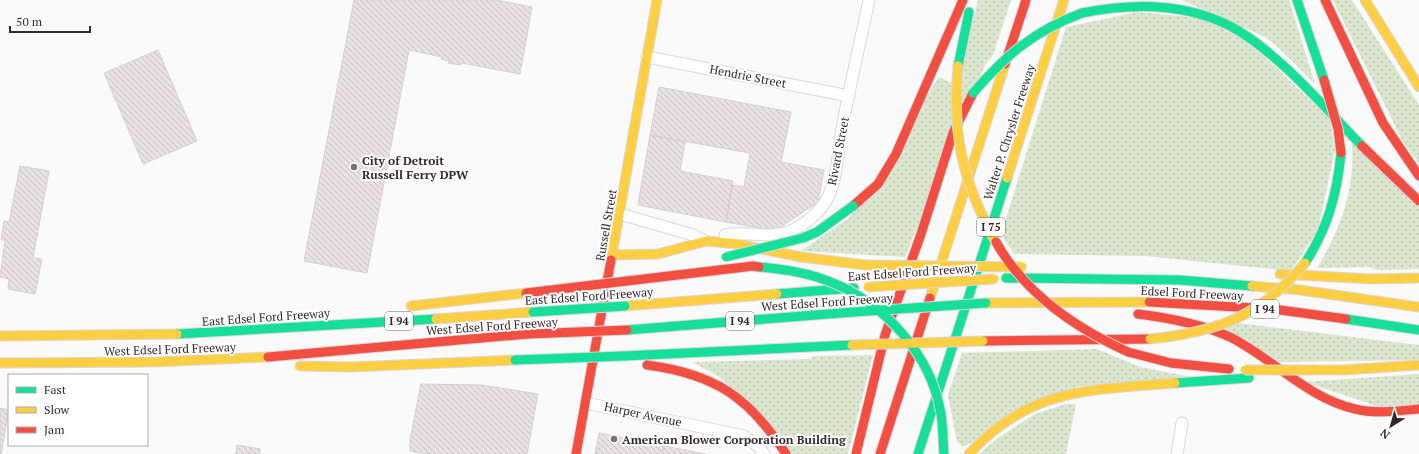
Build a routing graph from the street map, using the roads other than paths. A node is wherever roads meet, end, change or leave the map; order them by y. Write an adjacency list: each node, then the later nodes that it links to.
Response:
1 (657, 0): 10 (main road, Russell Street)
2 (869, 0): 12 (street, Rivard Street)
3 (963, 0): 20 (main road, bridge)
4 (973, 0): 36 (main road, bridge)
5 (1026, 0): 44 (main road, Walter P. Chrysler Freeway)
6 (1064, 0): 45 (main road, Walter P. Chrysler Freeway / I 75)
7 (1297, 0): 32 (main road, bridge)
8 (1325, 0): 13 (main road)
9 (1365, 0): 11 (main road)
10 (647, 57): 12 (street, Hendrie Street); 15 (main road, Russell Street)
11 (1419, 87)
12 (849, 96): 16 (street, Rivard Street)
13 (1419, 176)
14 (1419, 201): 43 (main road, bridge)
15 (620, 214): 16 (street); 17 (main road, Russell Street)
16 (706, 241): 17 (main road); 21 (main road, bridge)
17 (613, 255): 37 (main road, Russell Street)
18 (1199, 272): 23 (main road)
19 (1272, 274): 22 (main road)
20 (638, 278): 26 (main road, bridge); 46 (main road, bridge)
21 (1052, 278): 23 (main road, East Edsel Ford Freeway / I 94); 29 (main road, East Edsel Ford Freeway / I 94, bridge)
22 (1419, 278)
23 (1180, 280): 27 (main road, Edsel Ford Freeway / I 94)
24 (1109, 302): 25 (main road, Edsel Ford Freeway / I 94); 30 (main road, Edsel Ford Freeway / I 94); 38 (main road)
25 (986, 303): 33 (main road, West Edsel Ford Freeway / I 94, bridge)
26 (402, 307)
27 (1419, 307)
28 (293, 318): 29 (main road)
29 (264, 330): 31 (main road, East Edsel Ford Freeway / I 94)
30 (1419, 330)
31 (0, 336)
32 (624, 356): 33 (main road, bridge); 42 (main road)
33 (270, 357): 34 (main road, West Edsel Ford Freeway / I 94)
34 (0, 363)
35 (1419, 365): 36 (main road, bridge)
36 (1247, 374): 47 (main road)
37 (586, 402): 40 (main road, Russell Street); 41 (street, Harper Avenue)
38 (1419, 408)
39 (1182, 422): 48 (street)
40 (576, 454)
41 (764, 454)
42 (786, 454)
43 (856, 454)
44 (880, 454)
45 (918, 454)
46 (944, 454)
47 (969, 454)
48 (1177, 454)

